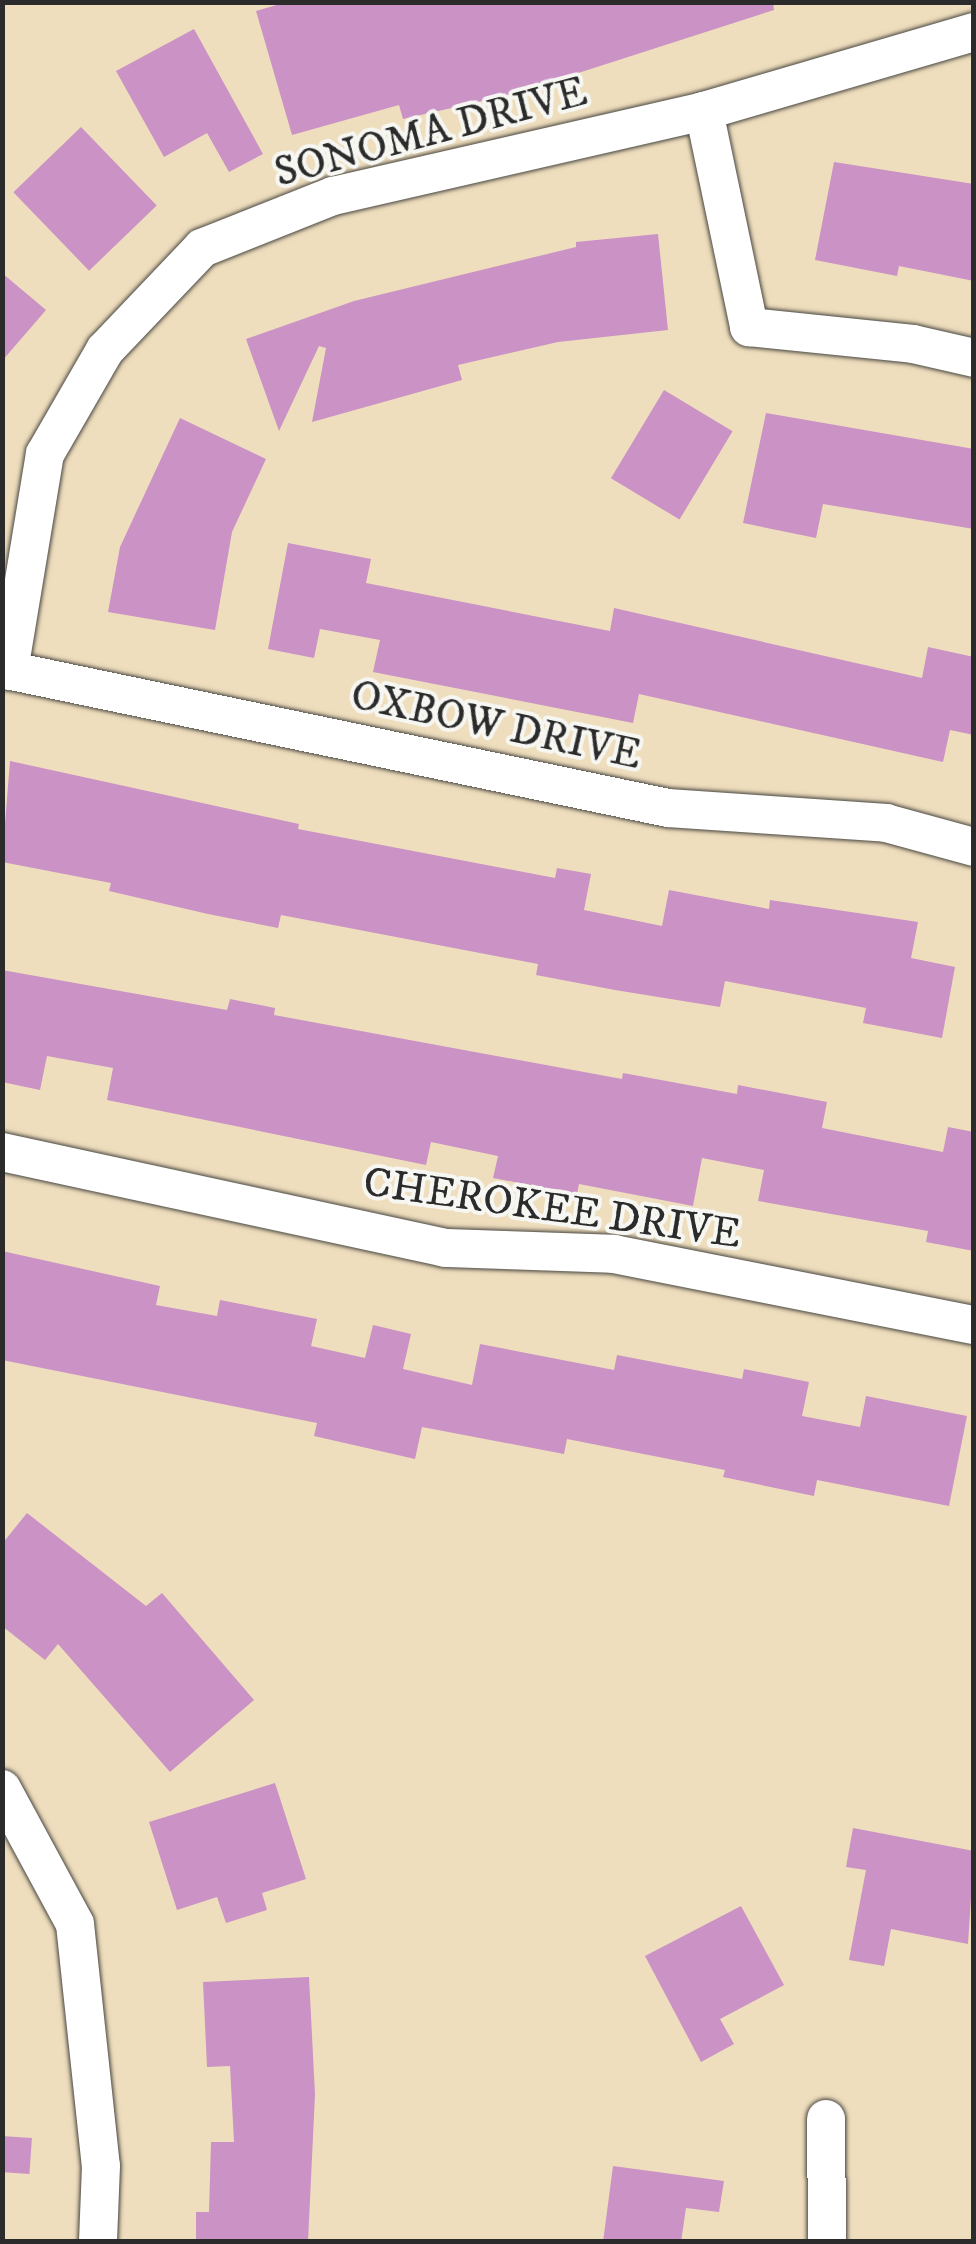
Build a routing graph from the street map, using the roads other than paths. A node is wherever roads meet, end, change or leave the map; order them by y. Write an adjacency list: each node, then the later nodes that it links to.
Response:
1 (974, 32): 2 (street, SONOMA DRIVE)
2 (704, 112): 3 (street); 4 (street, SONOMA DRIVE)
3 (974, 358)
4 (6, 670): 5 (street, OXBOW DRIVE)
5 (974, 847)
6 (2, 1152): 7 (street, CHEROKEE DRIVE)
7 (974, 1325)
8 (2, 1789): 10 (street)
9 (826, 2119): 11 (street)
10 (98, 2242)
11 (827, 2242)

